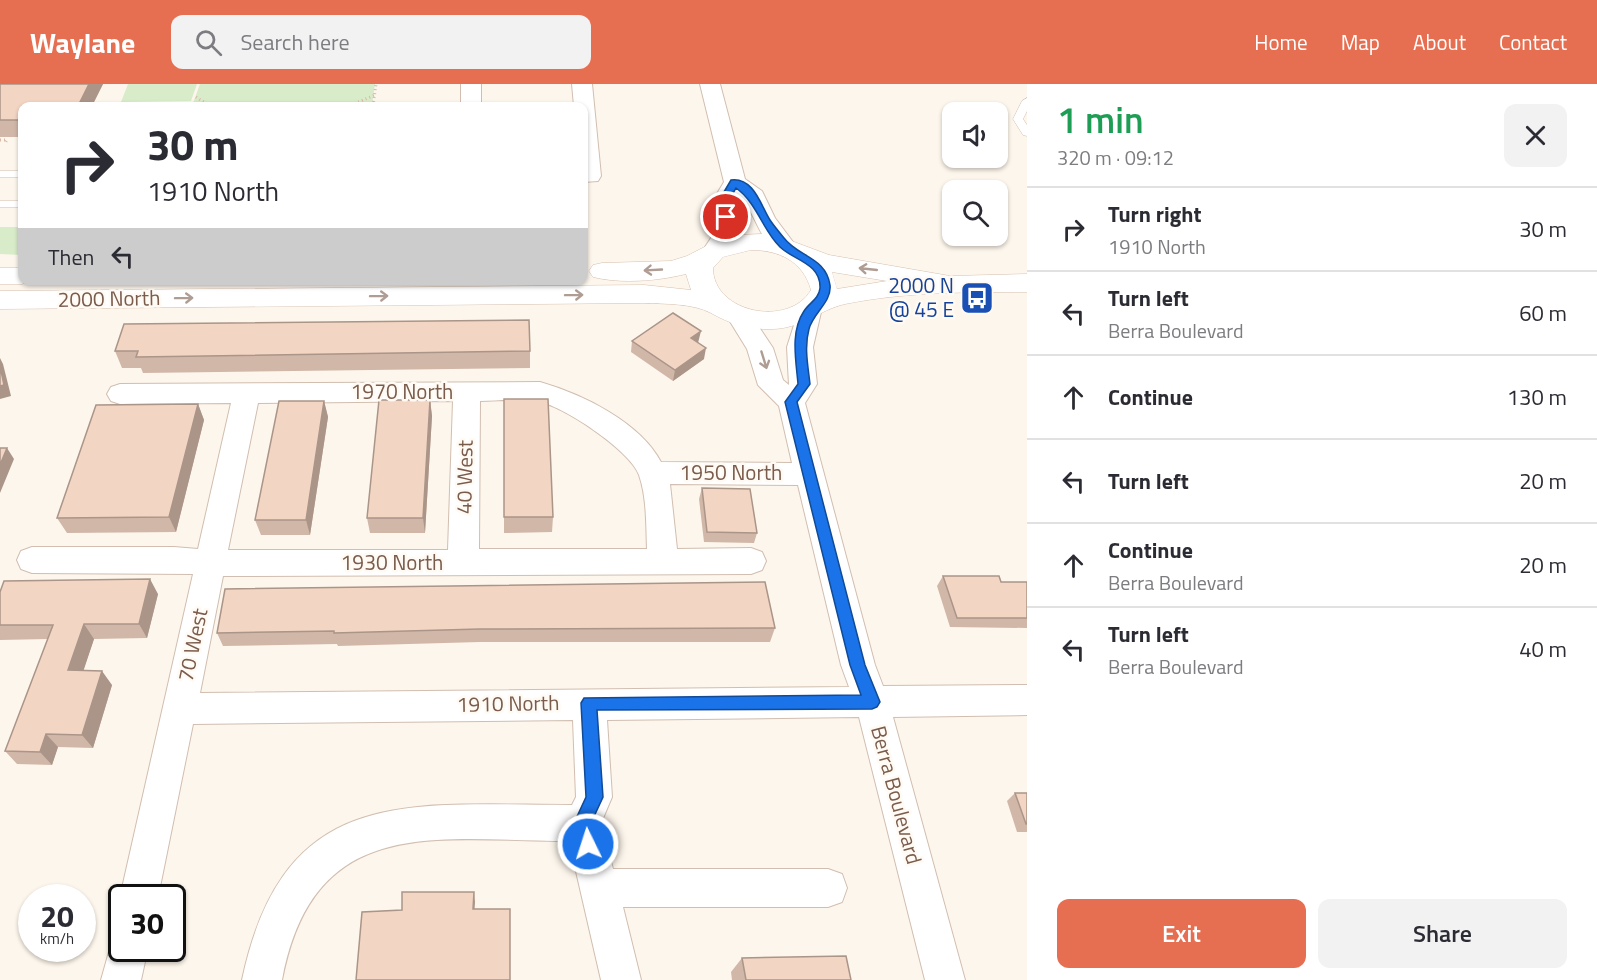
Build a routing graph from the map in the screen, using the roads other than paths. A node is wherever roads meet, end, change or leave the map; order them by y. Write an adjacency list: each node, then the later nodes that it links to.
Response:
1 (471, 84): 5 (street)
2 (582, 84): 6 (street)
3 (710, 84): 10 (street)
4 (1027, 101): 7 (lane)
5 (471, 102)
6 (583, 102)
7 (1027, 133)
8 (0, 174): 9 (lane)
9 (18, 174)
10 (735, 182): 13 (street); 14 (street)
11 (0, 204): 12 (lane)
12 (18, 204)
13 (790, 248): 14 (street); 18 (street, one-way to 13); 21 (street)
14 (712, 252): 15 (street, one-way to 15); 22 (street)
15 (588, 272)
16 (0, 276): 17 (street)
17 (18, 276)
18 (946, 283): 19 (street); 21 (street)
19 (1027, 283)
20 (0, 300): 22 (street, 2000 North, one-way to 22)
21 (815, 307): 22 (street); 26 (street)
22 (729, 311): 26 (street, one-way to 26)
23 (467, 391): 24 (street, 1970 North); 27 (street, 1970 North); 33 (street, 40 West)
24 (247, 393): 25 (street, 1970 North); 32 (street, 70 West)
25 (120, 394)
26 (791, 402): 28 (street, Berra Boulevard)
27 (653, 473): 28 (street, 1950 North); 30 (street)
28 (810, 474): 35 (street, Berra Boulevard)
29 (32, 560): 32 (street, 1930 North)
30 (663, 561): 31 (street, 1930 North); 33 (street, 1930 North)
31 (751, 561)
32 (211, 563): 33 (street, 1930 North); 37 (street, 70 West)
33 (463, 563)
34 (1027, 700): 35 (street, 1910 North)
35 (872, 702): 36 (street, 1910 North); 46 (street, Berra Boulevard)
36 (589, 703): 37 (street, 1910 North); 38 (street)
37 (179, 709): 39 (street, 70 West)
38 (583, 823): 40 (street); 44 (street)
39 (142, 884)
40 (599, 888): 41 (street); 45 (street)
41 (828, 888)
42 (125, 962): 43 (street)
43 (122, 980)
44 (262, 980)
45 (621, 980)
46 (945, 980)

